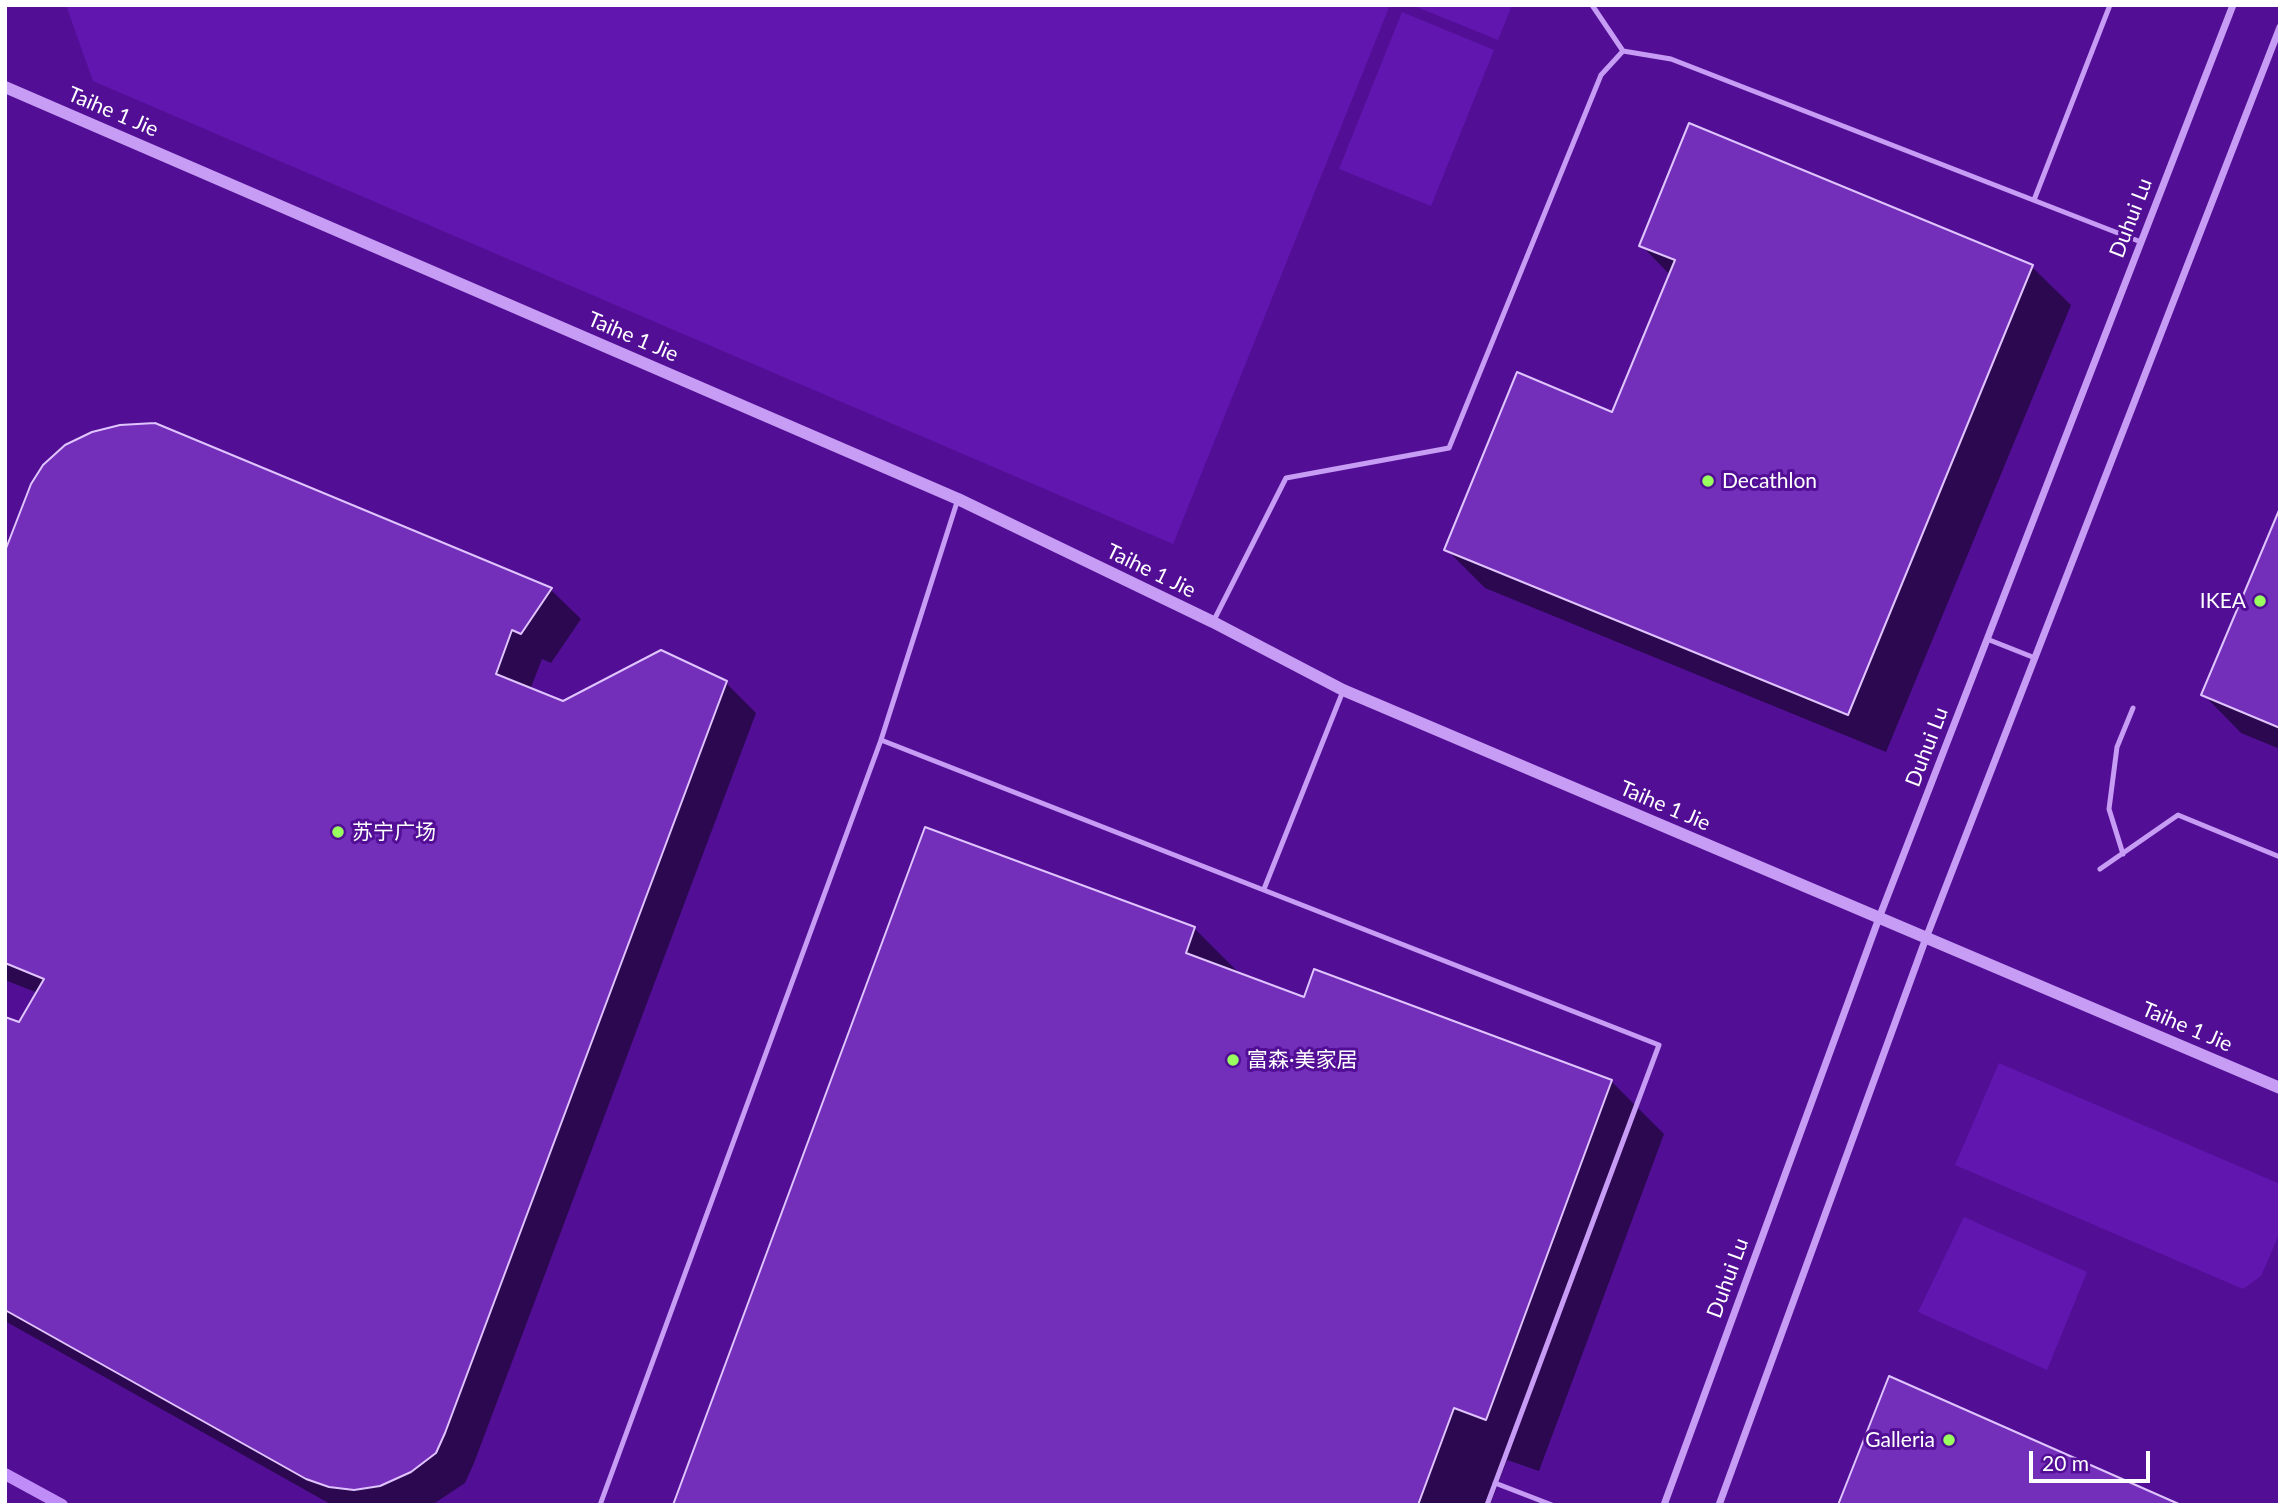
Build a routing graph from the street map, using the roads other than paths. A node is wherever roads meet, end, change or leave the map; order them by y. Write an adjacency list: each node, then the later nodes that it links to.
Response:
1 (1592, 5): 5 (lane)
2 (2110, 5): 7 (lane)
3 (2233, 5): 8 (street, Duhui Lu)
4 (2280, 27): 12 (street)
5 (1623, 51): 7 (lane); 10 (lane)
6 (5, 87): 9 (street, Taihe 1 Jie)
7 (2034, 200): 8 (lane)
8 (2141, 242): 11 (street, Duhui Lu)
9 (958, 499): 10 (street, Taihe 1 Jie); 15 (lane)
10 (1213, 622): 13 (street, Taihe 1 Jie)
11 (1987, 639): 12 (lane); 20 (street, Duhui Lu)
12 (2035, 658): 21 (street)
13 (1343, 690): 19 (lane); 20 (street, Taihe 1 Jie)
14 (2133, 708): 16 (lane)
15 (881, 740): 19 (lane); 24 (lane)
16 (2123, 854): 17 (lane); 18 (lane)
17 (2280, 856)
18 (2100, 869)
19 (1264, 890): 23 (lane)
20 (1879, 918): 21 (street, Taihe 1 Jie); 27 (street, Duhui Lu)
21 (1926, 938): 22 (street, Taihe 1 Jie); 28 (street)
22 (2280, 1088)
23 (1495, 1483): 25 (lane); 26 (lane)
24 (600, 1505)
25 (1487, 1505)
26 (1552, 1505)
27 (1664, 1505)
28 (1719, 1505)

